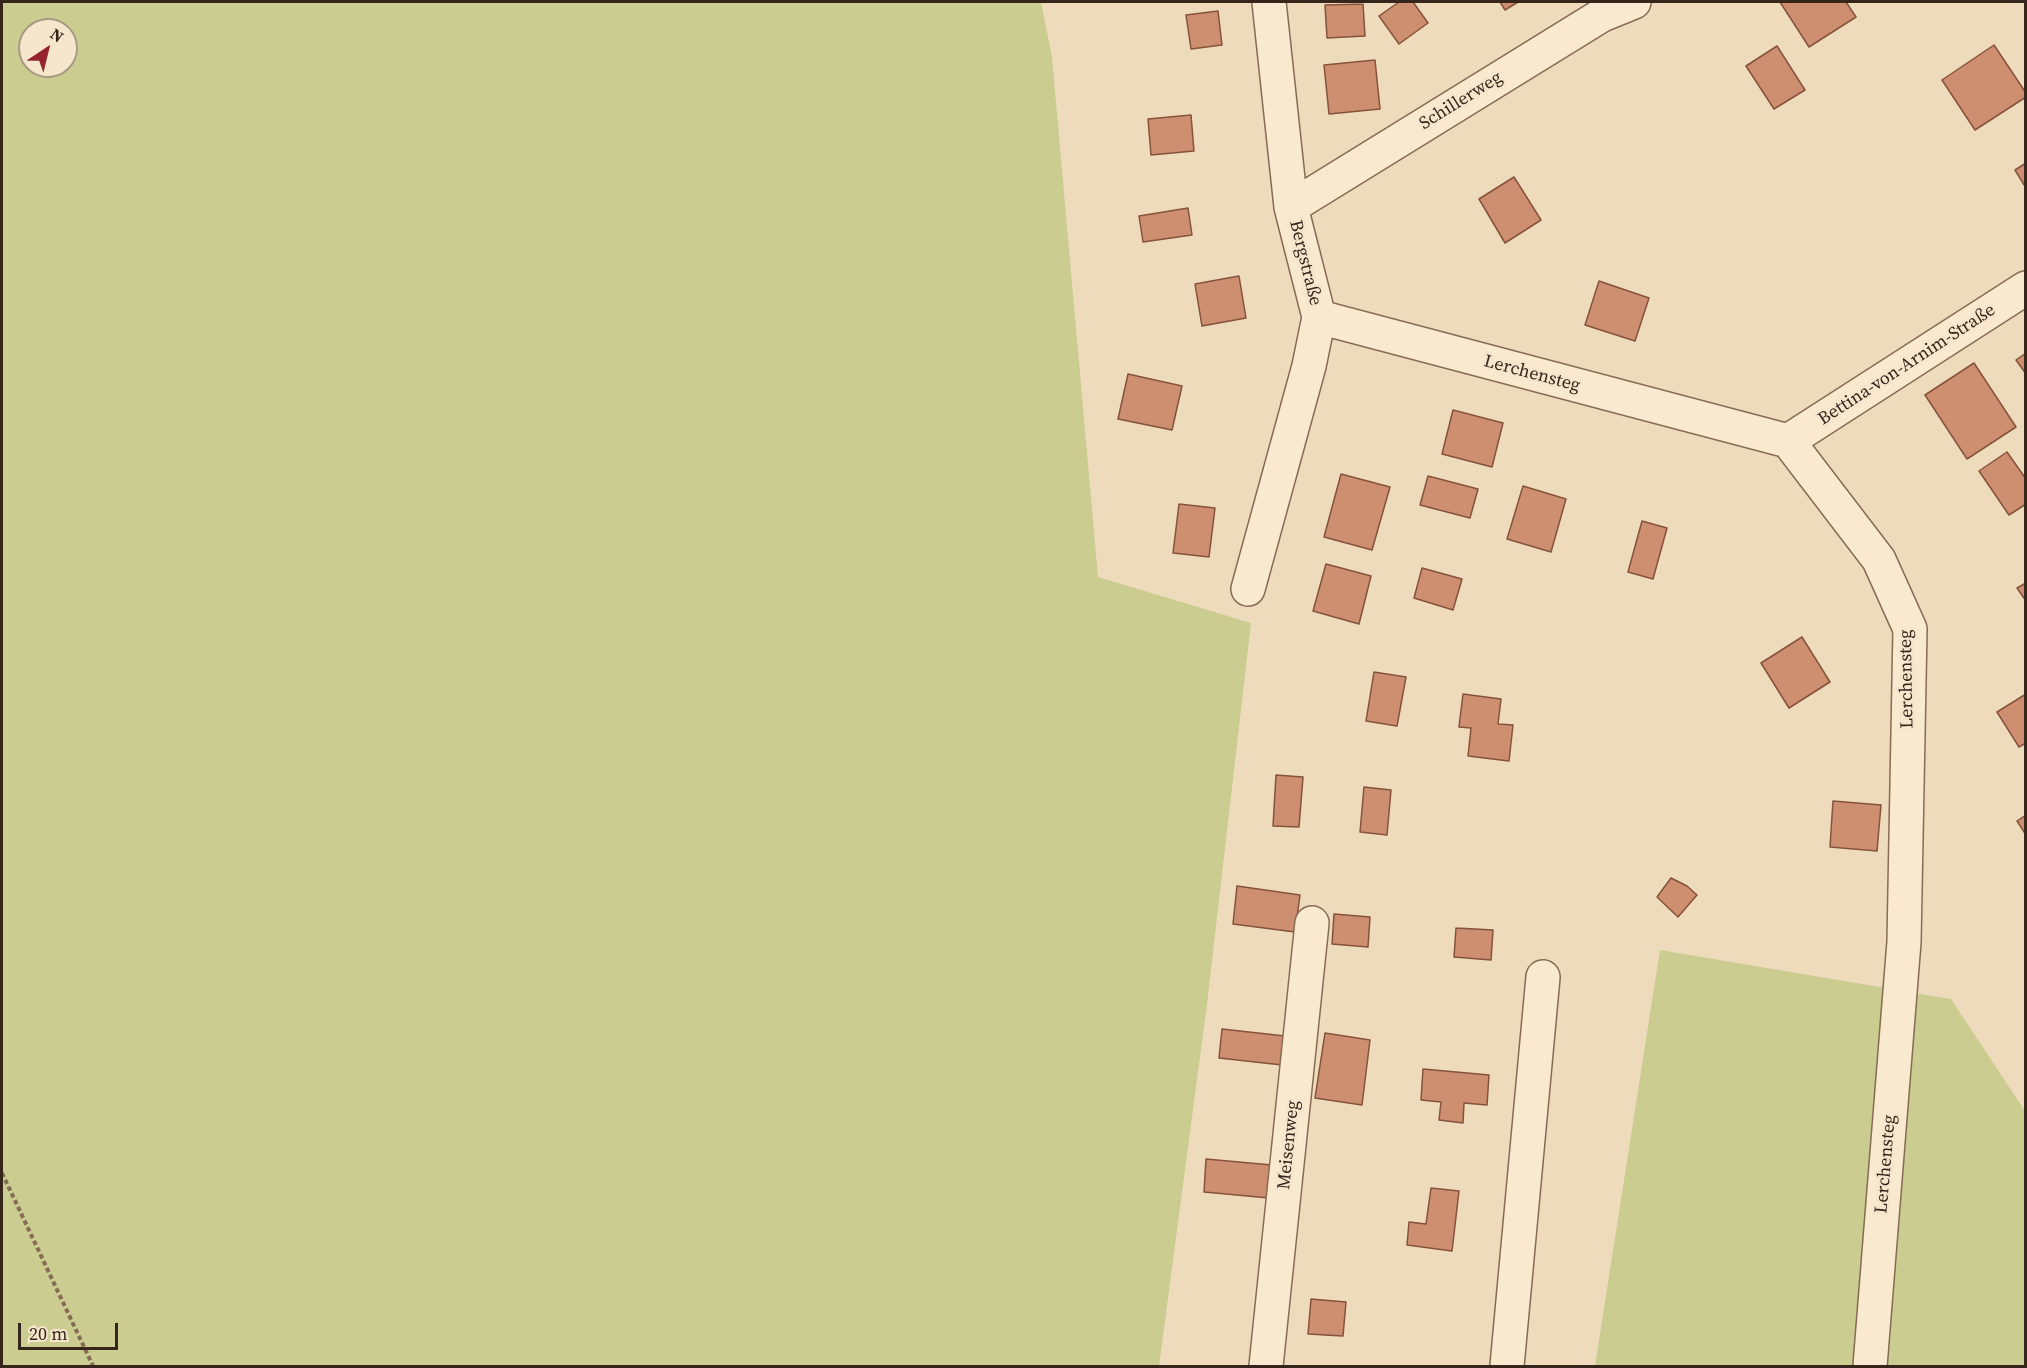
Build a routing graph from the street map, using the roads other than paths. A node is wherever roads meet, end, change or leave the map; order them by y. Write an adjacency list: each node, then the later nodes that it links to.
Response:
1 (1269, 2): 3 (street, Bergstraße)
2 (1634, 2): 3 (street, Schillerweg)
3 (1291, 207): 5 (street, Bergstraße)
4 (2025, 288): 6 (street, Bettina-von-Arnim-Straße)
5 (1319, 317): 6 (street, Lerchensteg); 7 (street, Bergstraße)
6 (1788, 441): 12 (street, Lerchensteg)
7 (1248, 589)
8 (1312, 922): 10 (street, Meisenweg)
9 (1543, 977): 11 (street)
10 (1266, 1366)
11 (1507, 1366)
12 (1870, 1366)

